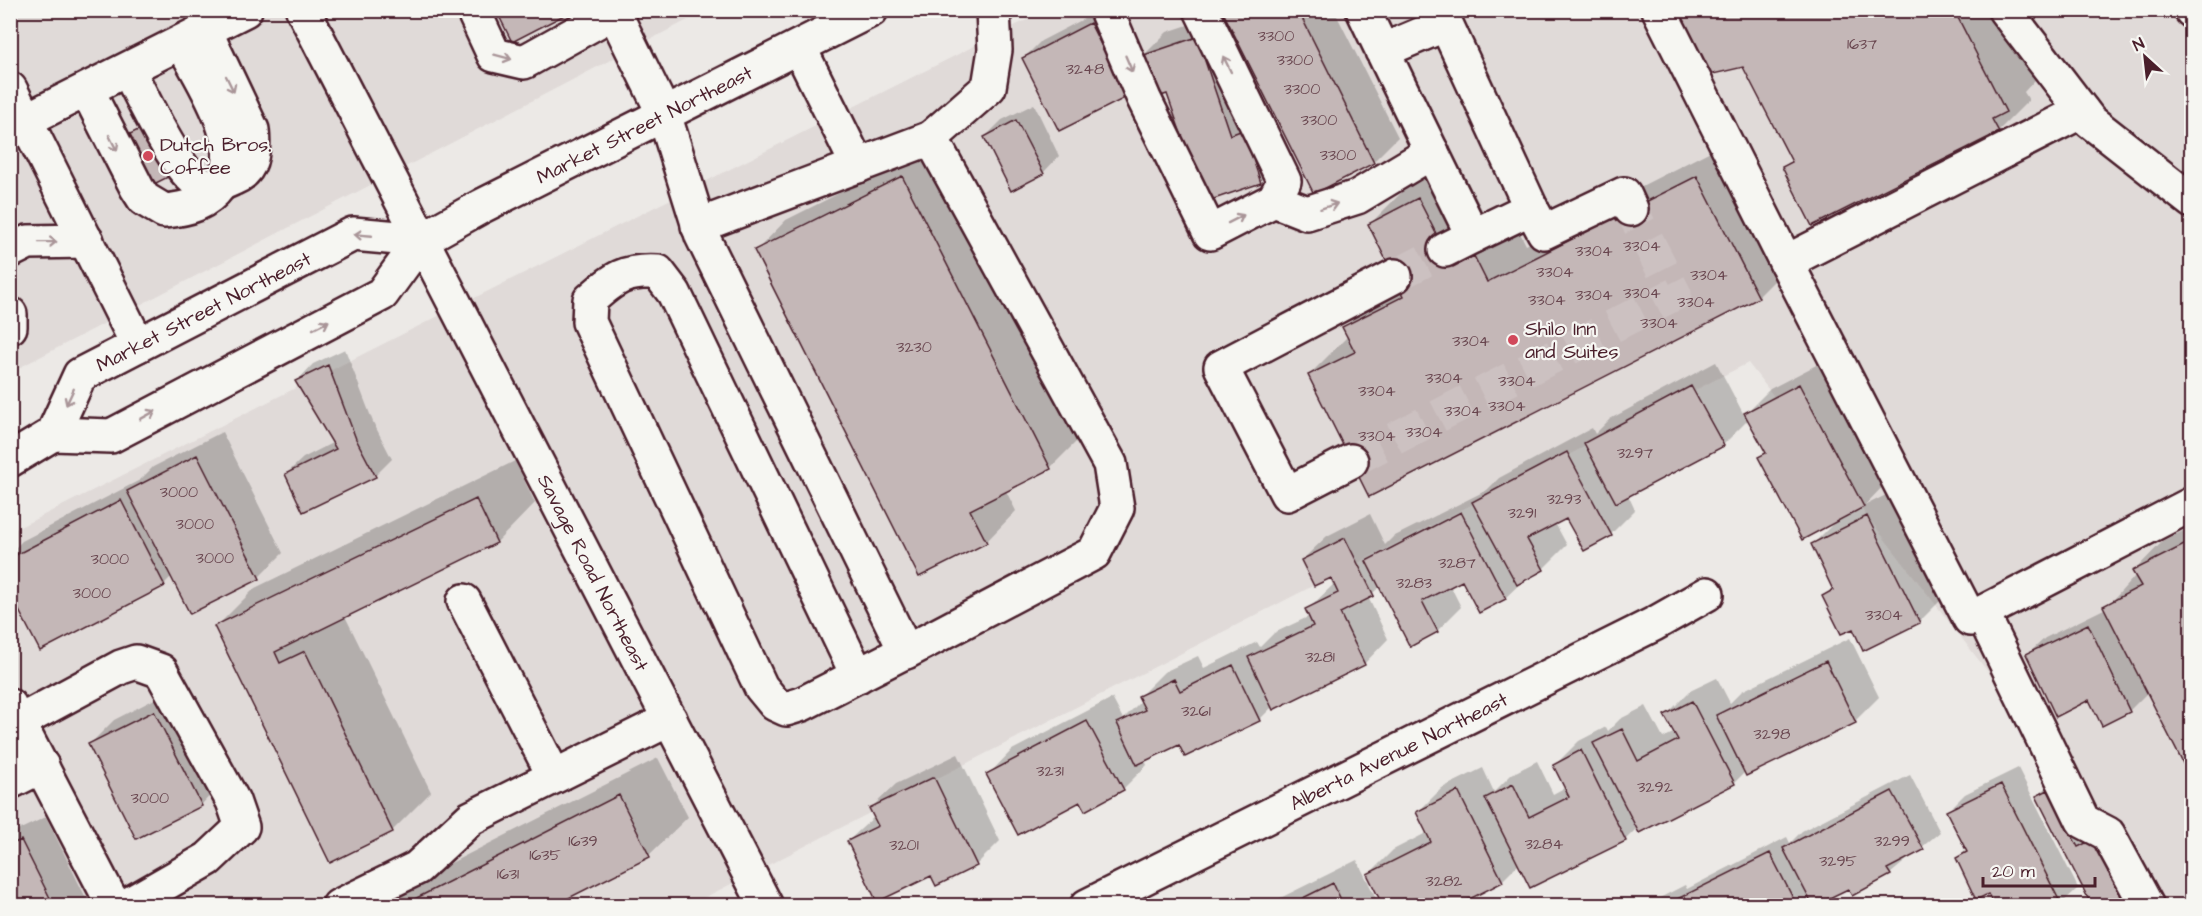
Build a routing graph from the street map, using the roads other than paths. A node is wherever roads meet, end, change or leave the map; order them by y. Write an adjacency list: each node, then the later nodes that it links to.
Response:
1 (245, 10): 12 (main road)
2 (303, 10): 30 (main road, Savage Road Northeast)
3 (473, 10): 11 (main road, one-way to 11)
4 (871, 10): 13 (main road, Market Street Northeast)
5 (993, 10): 21 (main road)
6 (1106, 10): 25 (main road, one-way to 25)
7 (1201, 10): 25 (main road, one-way to 7)
8 (1363, 10): 14 (main road)
9 (1659, 10): 33 (main road)
10 (2005, 10): 18 (main road)
11 (614, 11): 19 (main road)
12 (193, 37): 15 (main road); 24 (main road)
13 (799, 47): 19 (main road, Market Street Northeast); 23 (main road)
14 (1382, 51): 22 (main road); 27 (main road)
15 (128, 70): 17 (main road); 24 (main road)
16 (10, 90): 20 (main road)
17 (87, 90): 20 (main road); 24 (main road, one-way to 24)
18 (2082, 111): 26 (main road); 33 (main road)
19 (664, 114): 29 (main road); 30 (main road, Market Street Northeast)
20 (18, 124): 31 (main road)
21 (932, 138): 23 (main road); 45 (main road)
22 (1432, 152): 25 (main road, one-way to 22); 27 (main road)
23 (858, 166): 29 (main road)
24 (220, 184)
25 (1274, 200)
26 (2192, 201)
27 (1531, 208): 28 (main road)
28 (1631, 209)
29 (698, 226): 45 (main road)
30 (421, 240): 37 (main road, Market Street Northeast, one-way to 37); 38 (main road, Market Street Northeast, one-way to 30); 48 (main road, Savage Road Northeast)
31 (87, 241): 32 (main road, one-way to 31); 37 (main road)
32 (10, 251)
33 (1786, 262): 44 (main road)
34 (1395, 276): 40 (main road)
35 (10, 314): 36 (main road)
36 (10, 327)
37 (138, 345): 38 (main road, Market Street Northeast, one-way to 38)
38 (53, 434): 39 (main road)
39 (10, 460)
40 (1351, 461)
41 (2192, 504): 44 (main road)
42 (1707, 594): 56 (main road, Alberta Avenue Northeast)
43 (464, 601): 50 (main road)
44 (1982, 613): 57 (main road)
45 (906, 651): 46 (main road)
46 (858, 676): 46 (main road)
47 (15, 714): 49 (main road); 53 (main road)
48 (670, 719): 50 (main road); 55 (main road, Savage Road Northeast)
49 (42, 766): 51 (main road); 52 (main road)
50 (554, 777): 54 (main road)
51 (10, 782)
52 (114, 906)
53 (126, 906)
54 (339, 906)
55 (766, 906)
56 (1087, 906)
57 (2147, 906)

